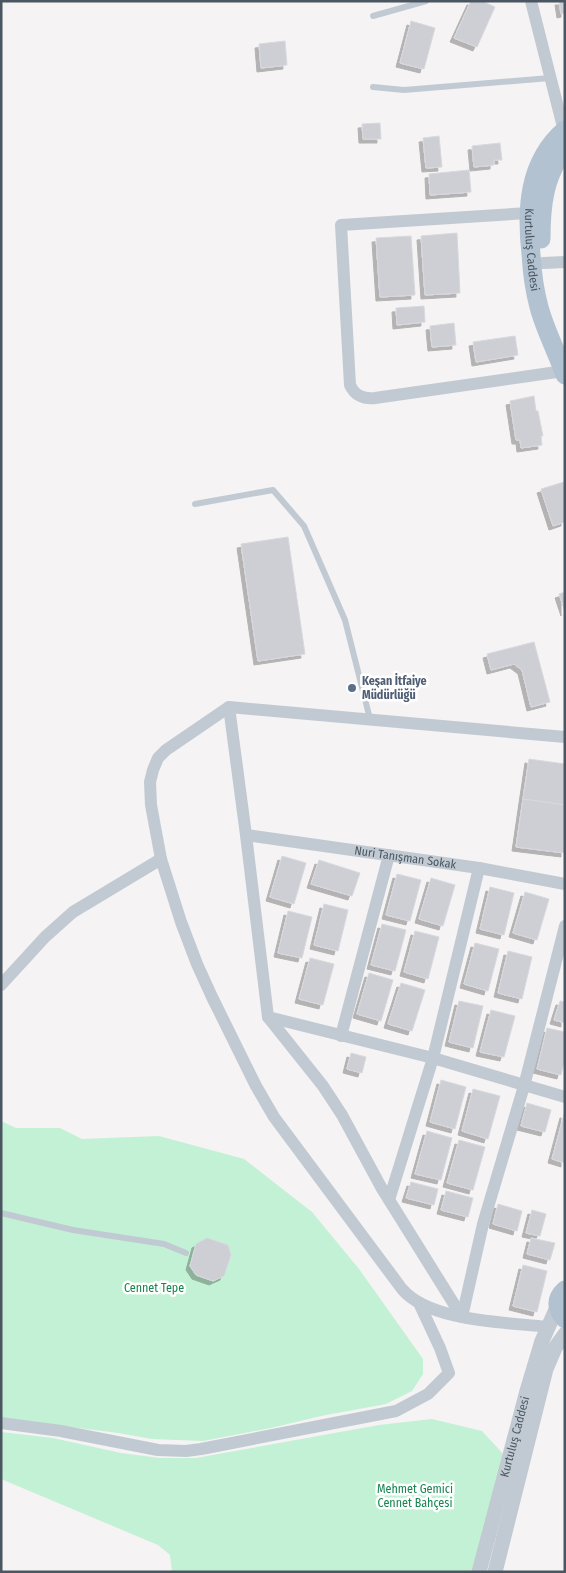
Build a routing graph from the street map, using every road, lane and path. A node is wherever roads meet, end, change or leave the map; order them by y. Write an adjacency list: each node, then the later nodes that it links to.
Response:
1 (426, 1): 3 (lane)
2 (531, 1): 4 (street)
3 (373, 16)
4 (550, 78): 5 (lane); 6 (street)
5 (373, 86)
6 (564, 137): 7 (main road, Kurtuluş Caddesi); 9 (main road, Kurtuluş Caddesi)
7 (528, 213): 11 (main road, Kurtuluş Caddesi); 11 (street)
8 (565, 262): 9 (street)
9 (543, 263): 10 (main road, Kurtuluş Caddesi)
10 (565, 342)
11 (564, 373)
12 (195, 504): 14 (lane)
13 (228, 707): 14 (street); 16 (street); 18 (street)
14 (370, 719): 15 (street)
15 (565, 737)
16 (246, 835): 17 (street, Nuri Tanışman Sokak); 23 (street)
17 (389, 855): 19 (street, Nuri Tanışman Sokak); 24 (street)
18 (161, 859): 22 (street); 32 (street)
19 (479, 868): 20 (street, Nuri Tanışman Sokak); 25 (street)
20 (565, 884)
21 (565, 926): 26 (street)
22 (1, 985)
23 (268, 1017): 24 (street); 28 (street)
24 (341, 1036): 25 (street)
25 (432, 1058): 26 (street); 28 (street)
26 (524, 1086): 27 (street); 33 (street)
27 (565, 1097)
28 (389, 1200): 33 (street)
29 (1, 1213): 30 (lane)
30 (186, 1253)
31 (563, 1299): 34 (street, Kurtuluş Caddesi)
32 (419, 1303): 33 (street); 36 (street)
33 (462, 1317): 34 (street)
34 (548, 1327): 37 (street, Kurtuluş Caddesi)
35 (565, 1334): 38 (street, Kurtuluş Caddesi)
36 (1, 1423)
37 (479, 1572)
38 (495, 1572)

